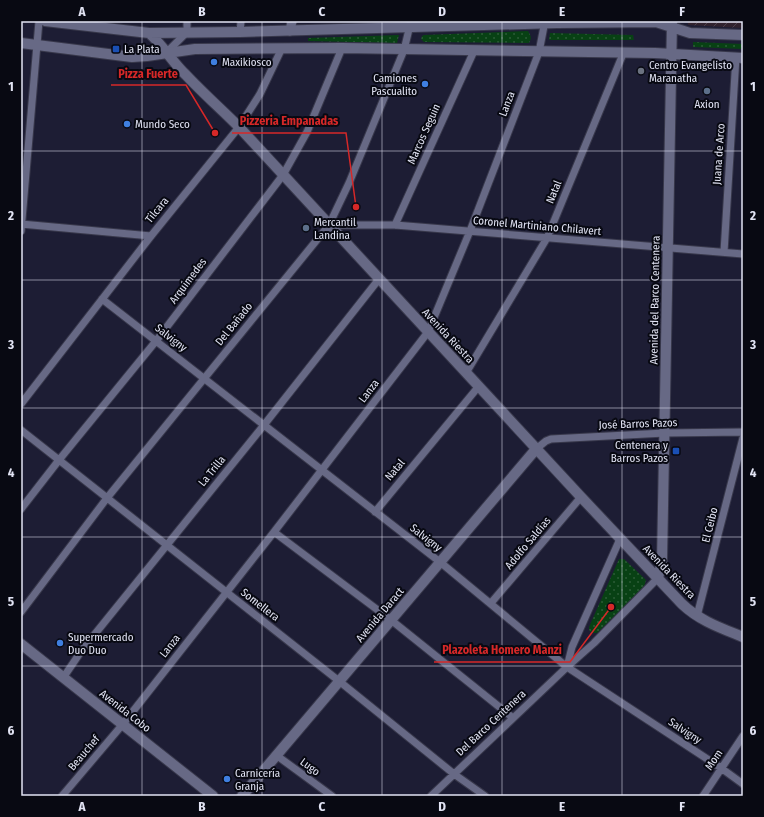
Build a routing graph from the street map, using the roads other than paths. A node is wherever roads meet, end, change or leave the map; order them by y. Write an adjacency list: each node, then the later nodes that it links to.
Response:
1 (39, 21): 15 (street)
2 (45, 21): 12 (main road)
3 (187, 21): 10 (street)
4 (241, 21): 11 (street)
5 (545, 22): 6 (main road); 7 (main road); 21 (street, Lanza)
6 (411, 24): 8 (main road); 18 (street, Del Bañado)
7 (671, 24): 13 (main road); 23 (main road, Avenida del Barco Centenera)
8 (350, 25): 9 (main road)
9 (291, 26): 11 (main road); 16 (main road, Tilcara)
10 (186, 32): 11 (main road); 12 (main road); 20 (street)
11 (240, 32)
12 (149, 33): 20 (main road, Avenida Riestra)
13 (743, 35)
14 (21, 43): 15 (main road)
15 (36, 45): 20 (main road); 29 (street)
16 (282, 48): 17 (main road); 20 (main road); 25 (street, Tilcara)
17 (342, 48): 18 (main road); 26 (street, Arquímedes)
18 (404, 50): 19 (main road); 27 (street, Del Bañado)
19 (474, 51): 21 (main road); 28 (street, Marcos Seguin)
20 (167, 52): 25 (main road, Avenida Riestra)
21 (539, 52): 22 (main road); 30 (street, Lanza)
22 (623, 54): 23 (main road); 32 (street, Natal)
23 (671, 55): 24 (main road); 33 (main road, Avenida del Barco Centenera)
24 (740, 58): 34 (street, Juana de Arco)
25 (239, 127): 26 (main road, Avenida Riestra); 31 (street, Tilcara)
26 (283, 175): 27 (main road, Avenida Riestra); 39 (street, Arquímedes)
27 (329, 225): 28 (street, Coronel Martiniano Chilavert); 36 (main road, Avenida Riestra); 41 (street, Del Bañado)
28 (395, 225): 30 (street, Coronel Martiniano Chilavert)
29 (21, 227): 31 (street)
30 (470, 231): 32 (street, Coronel Martiniano Chilavert); 38 (street, Lanza)
31 (152, 236): 37 (street, Tilcara)
32 (547, 238): 33 (street, Coronel Martiniano Chilavert); 40 (street, Natal)
33 (668, 248): 34 (street, Coronel Martiniano Chilavert); 47 (main road, Avenida del Barco Centenera)
34 (724, 252): 35 (street, Coronel Martiniano Chilavert)
35 (743, 254)
36 (379, 279): 38 (main road, Avenida Riestra); 44 (street, La Trilla)
37 (102, 299): 39 (street, Salvigny); 43 (street, Tilcara)
38 (428, 332): 40 (main road, Avenida Riestra); 51 (street, Lanza)
39 (156, 341): 41 (street, Salvigny); 50 (street, Arquímedes)
40 (466, 373): 42 (main road, Avenida Riestra)
41 (204, 378): 44 (street, Salvigny); 53 (street, Del Bañado)
42 (478, 386): 49 (main road, Avenida Riestra); 55 (street, Natal)
43 (21, 404)
44 (264, 425): 51 (street, Salvigny); 58 (street, La Trilla)
45 (21, 430): 50 (street, Somellera)
46 (743, 432): 47 (street, José Barros Pazos)
47 (665, 433): 49 (street, José Barros Pazos); 60 (main road, Avenida del Barco Centenera)
48 (743, 438): 64 (street, El Ceibo)
49 (536, 449): 52 (main road, Avenida Riestra); 59 (main road, Avenida Daract)
50 (59, 460): 53 (street, Somellera); 54 (street, Arquímedes)
51 (322, 470): 55 (street, Salvigny); 56 (street, Lanza)
52 (581, 497): 57 (main road, Avenida Riestra); 62 (street, Adolfo Saldías)
53 (107, 498): 58 (street, Somellera); 63 (street, Del Bañado)
54 (21, 509)
55 (375, 512): 59 (street, Salvigny)
56 (274, 532): 61 (street, Lanza); 65 (street)
57 (620, 539): 60 (main road, Avenida Riestra); 68 (street)
58 (167, 545): 61 (street, Somellera); 69 (street, La Trilla)
59 (440, 562): 62 (street, Salvigny); 65 (main road, Avenida Daract)
60 (658, 578): 64 (main road, Avenida Riestra); 68 (street, Del Barco Centenera)
61 (226, 592): 70 (street, Somellera); 72 (street, Lanza)
62 (491, 603): 68 (street, Salvigny)
63 (21, 612)
64 (698, 616): 66 (main road, Avenida Riestra)
65 (391, 620): 70 (main road, Avenida Daract); 71 (street)
66 (743, 637)
67 (21, 644): 69 (main road, Avenida Cobo)
68 (567, 667): 71 (street, Del Barco Centenera); 75 (street, Salvigny)
69 (63, 678): 72 (main road, Avenida Cobo)
70 (339, 681): 74 (main road, Avenida Daract); 76 (street, Somellera)
71 (513, 718): 76 (street, Del Barco Centenera)
72 (122, 724): 78 (street, Beauchef); 79 (main road, Avenida Cobo)
73 (743, 736): 75 (street, Mom)
74 (276, 755): 80 (main road, Avenida Daract); 81 (street, Lugo)
75 (721, 768): 77 (street, Salvigny); 84 (street, Mom)
76 (454, 774): 82 (street, Del Barco Centenera); 83 (street, Somellera)
77 (743, 784)
78 (62, 796)
79 (213, 796)
80 (242, 796)
81 (332, 796)
82 (431, 796)
83 (485, 796)
84 (702, 796)

